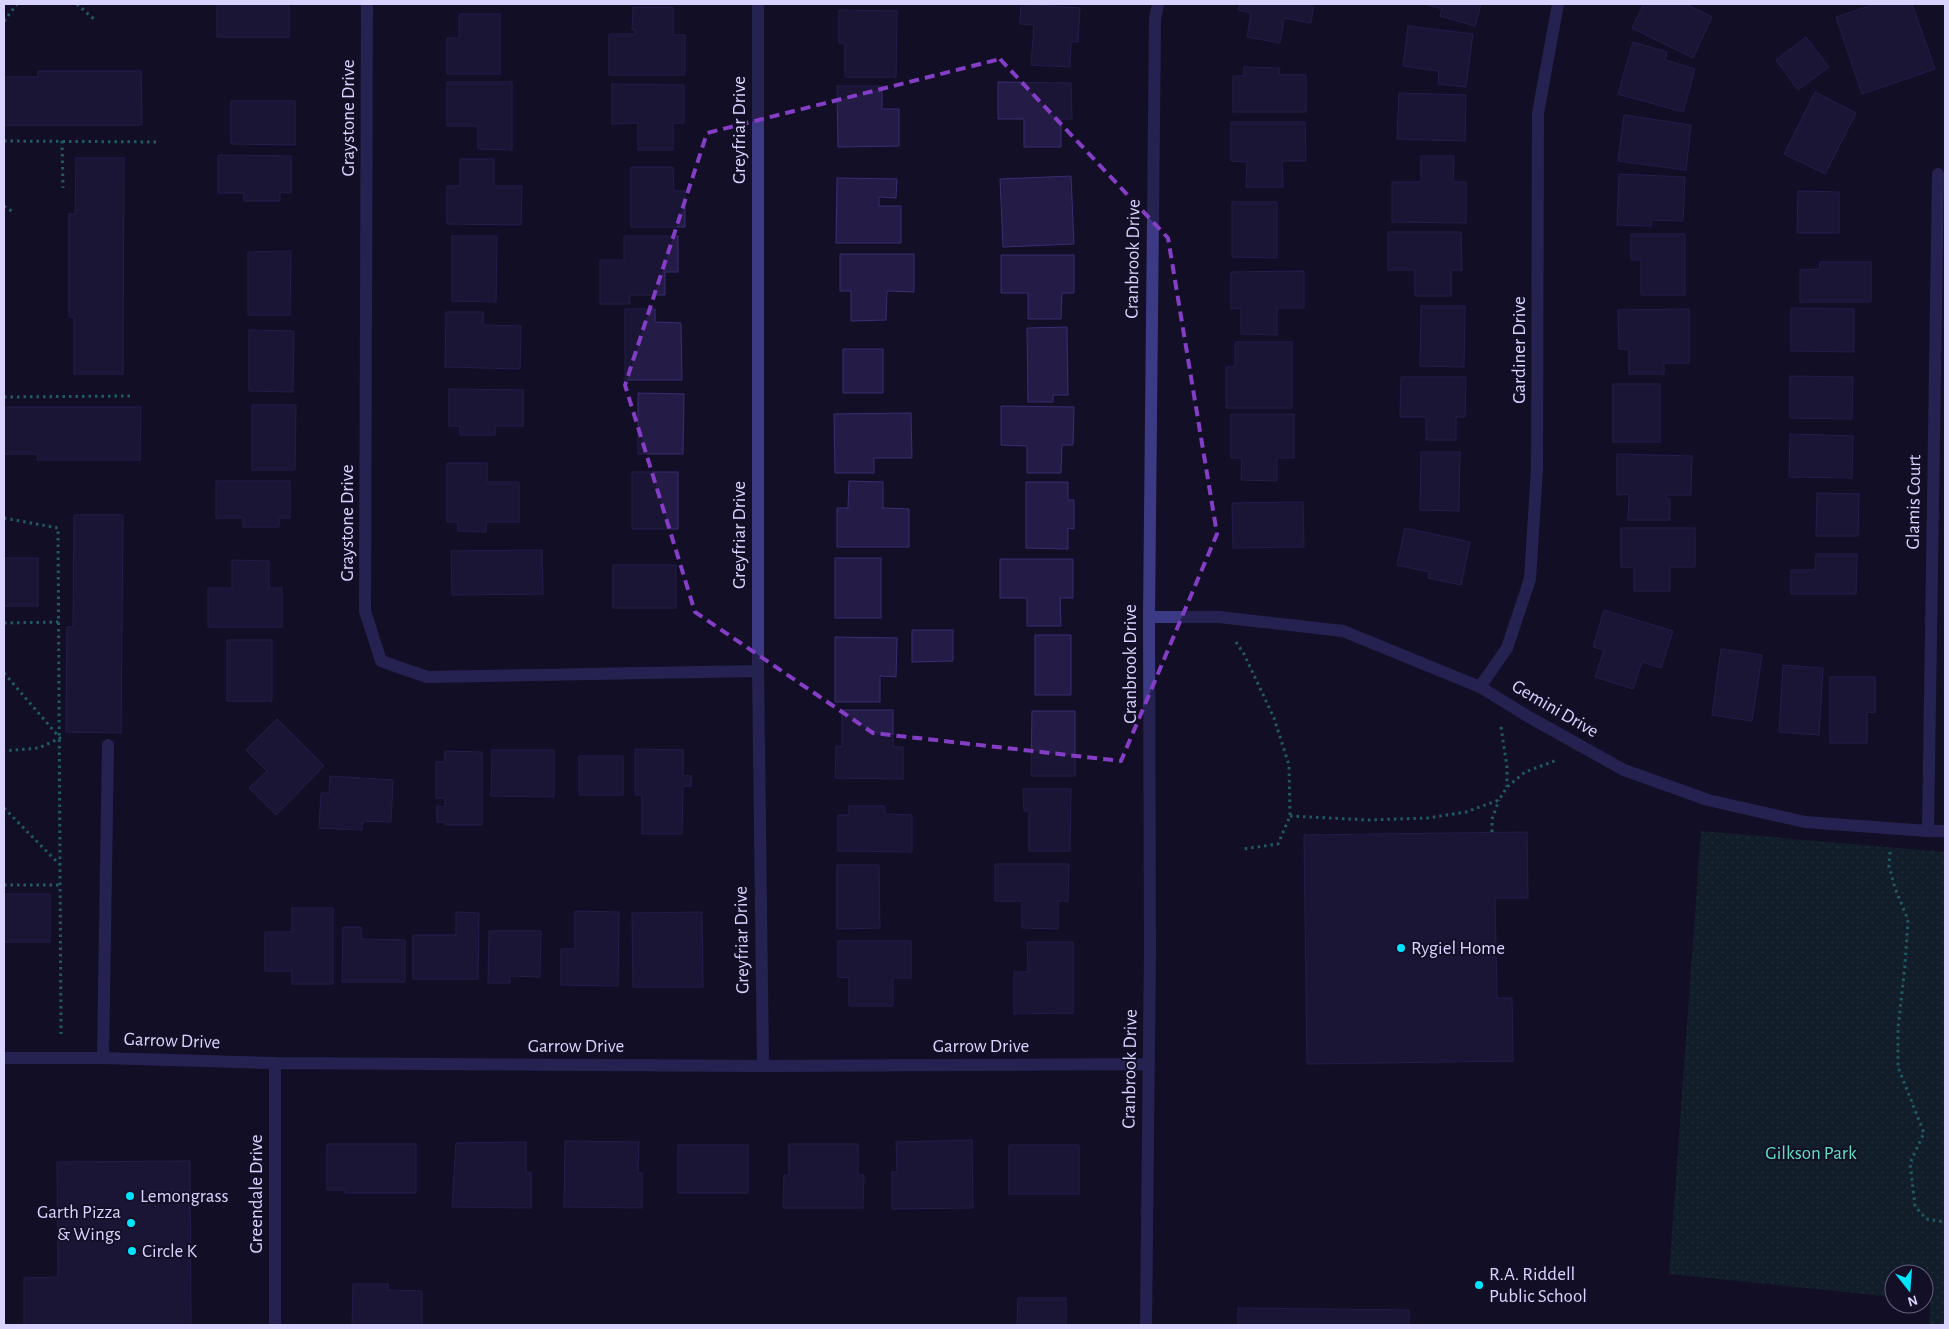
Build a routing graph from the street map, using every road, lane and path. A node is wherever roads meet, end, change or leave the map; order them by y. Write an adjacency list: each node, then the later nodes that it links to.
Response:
1 (16, 4): 8 (path)
2 (76, 4): 7 (path)
3 (367, 4): 23 (street, Graystone Drive)
4 (758, 4): 23 (street, Greyfriar Drive)
5 (1158, 4): 19 (street, Cranbrook Drive)
6 (1558, 4): 25 (street, Gardiner Drive)
7 (95, 20)
8 (4, 21)
9 (4, 141): 10 (path)
10 (62, 141): 11 (path); 13 (path)
11 (156, 142)
12 (1938, 174): 37 (street, Glamis Court)
13 (63, 188)
14 (4, 206): 15 (path)
15 (13, 212)
16 (130, 396): 17 (path)
17 (4, 397)
18 (4, 518): 21 (path)
19 (1149, 617): 20 (street, Gemini Drive); 47 (street, Cranbrook Drive)
20 (1219, 617): 25 (street, Gemini Drive); 34 (path)
21 (60, 622): 22 (path); 27 (path)
22 (4, 623)
23 (758, 671): 48 (street, Greyfriar Drive)
24 (4, 673): 27 (path)
25 (1480, 686): 26 (street, Gemini Drive)
26 (1492, 693): 30 (street, Gemini Drive); 31 (path)
27 (60, 738): 29 (path); 40 (path)
28 (108, 745): 45 (street)
29 (4, 750)
30 (1588, 750): 31 (path); 35 (street, Gemini Drive)
31 (1507, 787): 32 (path)
32 (1499, 800): 34 (path); 38 (path)
33 (4, 808): 40 (path)
34 (1290, 816): 39 (path)
35 (1892, 828): 37 (street, Gemini Drive); 49 (path)
36 (1945, 830): 37 (street, Gemini Drive)
37 (1928, 831)
38 (1492, 832)
39 (1243, 848)
40 (61, 865): 42 (path)
41 (4, 885): 42 (path)
42 (61, 885): 44 (path)
43 (4, 1058): 44 (street, Garrow Drive)
44 (62, 1058): 45 (street, Garrow Drive)
45 (103, 1058): 46 (street, Garrow Drive)
46 (275, 1063): 48 (street, Garrow Drive); 50 (street, Greendale Drive)
47 (1149, 1064): 48 (street, Garrow Drive); 51 (street, Cranbrook Drive)
48 (763, 1066)
49 (1945, 1222)
50 (274, 1325)
51 (1146, 1325)

